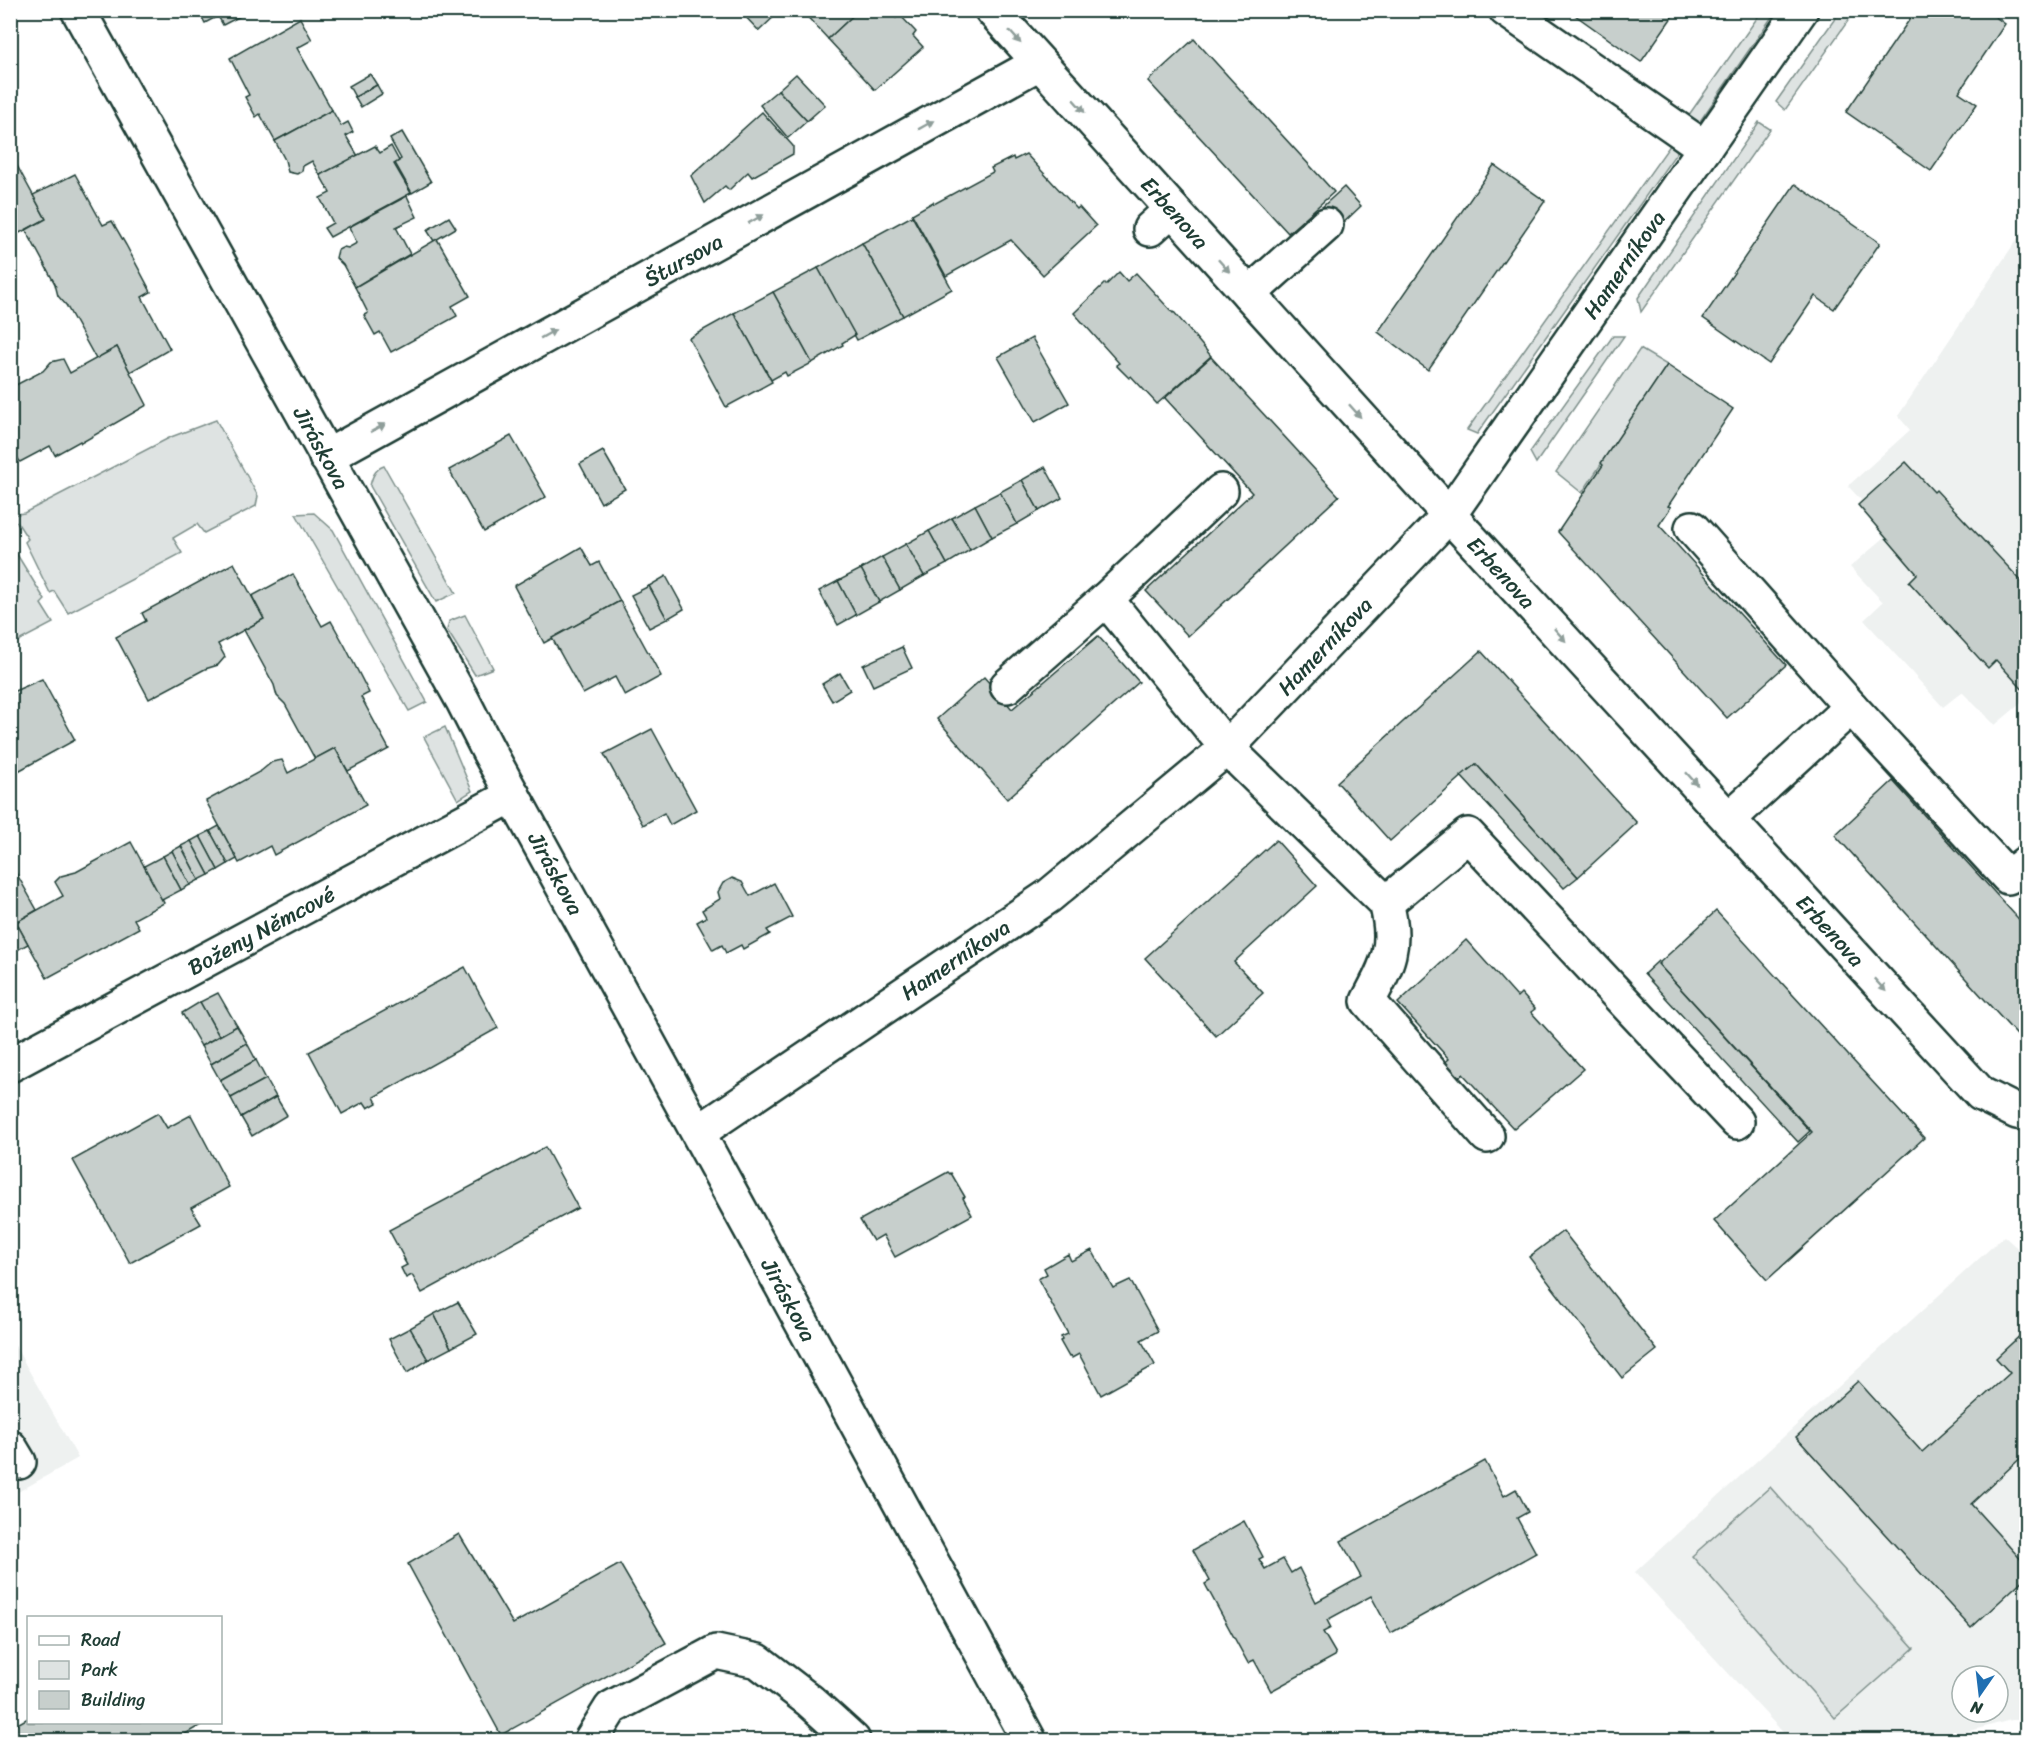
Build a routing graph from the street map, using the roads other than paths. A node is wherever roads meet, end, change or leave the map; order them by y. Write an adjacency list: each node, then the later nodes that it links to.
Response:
1 (78, 10): 9 (street, Jiráskova)
2 (992, 10): 5 (street, Erbenova, one-way to 5)
3 (1506, 10): 6 (street)
4 (1801, 10): 6 (street, Hamerníkova)
5 (1039, 63): 8 (street, Erbenova, one-way to 8); 9 (street, Štursova, one-way to 5)
6 (1705, 148): 11 (street, Hamerníkova)
7 (1326, 225): 8 (street)
8 (1249, 294): 11 (street, Erbenova, one-way to 11)
9 (326, 457): 17 (street, Jiráskova)
10 (1221, 491): 13 (street)
11 (1449, 515): 16 (street, Hamerníkova); 18 (street, Erbenova, one-way to 18)
12 (1692, 528): 15 (street)
13 (1106, 598): 14 (street); 16 (street)
14 (1008, 686)
15 (1851, 707): 18 (street); 19 (street)
16 (1227, 748): 20 (street); 24 (street, Hamerníkova)
17 (513, 795): 21 (street, Boženy Němcové); 24 (street, Jiráskova)
18 (1729, 819): 22 (street, Erbenova, one-way to 22)
19 (2026, 863)
20 (1386, 903): 23 (street); 25 (street)
21 (10, 1065)
22 (2026, 1113)
23 (1737, 1122)
24 (699, 1132): 28 (street, Jiráskova)
25 (1487, 1136)
26 (591, 1740): 27 (street)
27 (853, 1740)
28 (1029, 1740)

